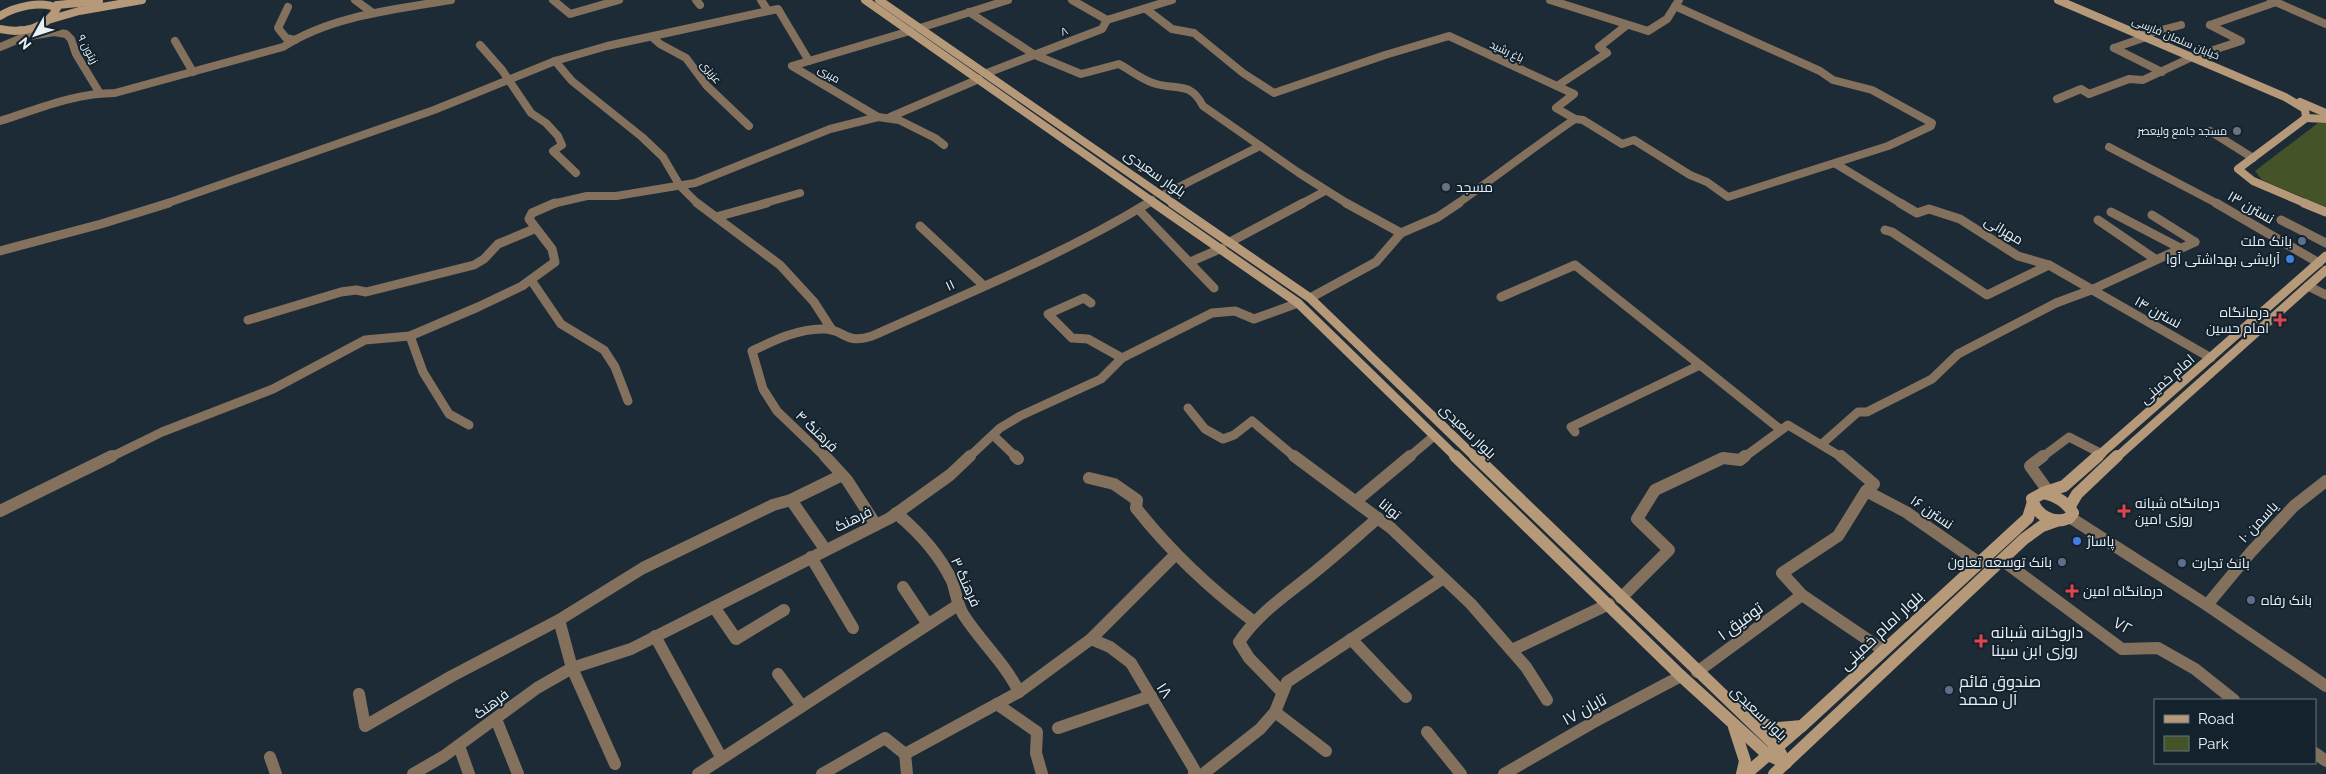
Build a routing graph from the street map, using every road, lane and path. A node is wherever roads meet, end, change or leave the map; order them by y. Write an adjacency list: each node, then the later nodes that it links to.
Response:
1 (110, 0): 18 (main road)
2 (142, 0): 26 (main road)
3 (355, 0): 24 (street)
4 (451, 0): 24 (street)
5 (553, 0): 6 (street)
6 (618, 0)
7 (761, 0): 22 (street, میری)
8 (865, 0): 32 (main road, بلوار سعیدی)
9 (879, 0): 32 (main road, بلوار سعیدی)
10 (1008, 0): 23 (street)
11 (1072, 0): 27 (street)
12 (1172, 0): 20 (street, ۸)
13 (1550, 0): 29 (street)
14 (2058, 0): 34 (main road, خیابان سلمان فارسی)
15 (34, 1): 18 (main road); 21 (main road)
16 (2274, 1): 28 (street); 41 (street)
17 (1677, 3): 29 (street); 65 (street)
18 (57, 5): 26 (main road)
19 (288, 7): 36 (street)
20 (1146, 9): 27 (street, ۸); 48 (street, باغ رشید)
21 (4, 11): 25 (main road)
22 (768, 11): 35 (street); 43 (street, میری)
23 (969, 12): 32 (street); 40 (street)
24 (374, 13): 36 (street)
25 (0, 16)
26 (47, 20): 33 (main road)
27 (1107, 20): 40 (street, ۸)
28 (2324, 24)
29 (1627, 25): 48 (street)
30 (2180, 25): 34 (street)
31 (0, 29): 33 (main road)
32 (915, 29): 43 (street); 46 (main road, بلوار سعیدی)
33 (22, 33): 39 (street); 49 (street, زیتون ۹)
34 (2144, 36): 41 (main road, خیابان سلمان فارسی); 45 (street)
35 (652, 37): 42 (street); 59 (street, عزیزی)
36 (295, 40): 44 (street)
37 (175, 41): 44 (street)
38 (480, 46): 47 (street)
39 (0, 47)
40 (1035, 55): 46 (street, ۸); 62 (street)
41 (2192, 57): 45 (street); 50 (main road, خیابان سلمان فارسی)
42 (555, 61): 47 (street); 67 (street)
43 (809, 61): 53 (street, میری)
44 (193, 72): 49 (street)
45 (2162, 72): 51 (street)
46 (983, 76): 54 (street, ۸); 70 (main road, بلوار سعیدی); 71 (main road, بلوار سعیدی)
47 (507, 80): 66 (street); 88 (street)
48 (1557, 86): 56 (street, باغ رشید)
49 (99, 92): 58 (street)
50 (2285, 97): 52 (main road); 55 (main road)
51 (2057, 99)
52 (2326, 114)
53 (878, 117): 54 (street); 67 (street)
54 (890, 117): 61 (street)
55 (2306, 118): 57 (main road); 64 (main road)
56 (1575, 119): 65 (street); 84 (street)
57 (2326, 119)
58 (0, 121)
59 (749, 126)
60 (2210, 131): 64 (street)
61 (944, 145)
62 (1260, 146): 68 (street); 70 (street)
63 (2109, 147): 91 (street, نسترن ۱۳)
64 (2253, 158): 73 (main road)
65 (1836, 164): 92 (street, مهرانی)
66 (576, 173)
67 (680, 186): 77 (street); 82 (street)
68 (1325, 191): 84 (street); 86 (street)
69 (800, 193): 77 (street)
70 (1163, 195): 76 (main road, بلوار سعیدی)
71 (1152, 200): 72 (street, ۱۱); 80 (main road, بلوار سعیدی)
72 (1139, 210): 90 (street); 94 (street, ۱۱)
73 (2326, 211)
74 (2111, 212): 87 (street)
75 (2152, 215): 87 (street)
76 (1195, 217): 80 (main road); 86 (main road, بلوار سعیدی)
77 (716, 218): 104 (street)
78 (2098, 220): 89 (street)
79 (2281, 220): 85 (street)
80 (1185, 222): 86 (main road, بلوار سعیدی)
81 (920, 226): 94 (street)
82 (534, 229): 93 (street); 103 (street)
83 (1885, 230): 92 (street)
84 (1401, 233): 100 (street)
85 (2326, 243)
86 (1226, 245): 90 (street); 100 (main road, بلوار سعیدی); 102 (main road, بلوار سعیدی)
87 (2180, 248): 89 (street)
88 (0, 251)
89 (2155, 259): 97 (street)
90 (1190, 262): 96 (street)
91 (2324, 263): 95 (main road, امام خمینی); 108 (main road, امام خمینی)
92 (2049, 265): 97 (street, مهرانی)
93 (531, 280): 105 (street); 110 (street)
94 (983, 285): 104 (street, ۱۱)
95 (2308, 286): 98 (street); 131 (main road, امام خمینی)
96 (1214, 288)
97 (2091, 290): 108 (street, نسترن ۱۴); 117 (street)
98 (2326, 295)
99 (1501, 297): 109 (street)
100 (1310, 298): 119 (main road, بلوار سعیدی)
101 (1091, 303): 107 (street)
102 (1298, 303): 107 (street, فرهنگ); 116 (main road, بلوار سعیدی)
103 (248, 320)
104 (832, 330): 106 (street, ۱۱)
105 (410, 336): 112 (street); 130 (street)
106 (752, 351): 122 (street, فرهنگ ۴)
107 (1122, 358): 115 (street, فرهنگ)
108 (2212, 358): 118 (main road, امام خمینی)
109 (1700, 365): 113 (street); 114 (street)
110 (628, 402)
111 (1188, 408): 128 (street, توانا)
112 (469, 426)
113 (1781, 430): 117 (street); 144 (street)
114 (1574, 432)
115 (993, 435): 120 (street); 132 (street, فرهنگ)
116 (1434, 436): 121 (main road, بلوار سعیدی); 128 (street)
117 (1823, 443): 125 (street)
118 (2102, 454): 126 (main road, امام خمینی); 126 (street)
119 (1474, 456): 121 (main road); 144 (main road, بلوار سعیدی)
120 (1018, 459)
121 (1460, 462): 145 (main road, بلوار سعیدی)
122 (842, 475): 127 (street); 135 (street, فرهنگ ۴)
123 (1089, 478): 137 (street)
124 (2326, 481): 147 (street, یاسمن ۱۰)
125 (1866, 491): 140 (street, نسترن ۱۶); 143 (street)
126 (2045, 492): 129 (main road, بلوار امام خمینی); 131 (main road)
127 (791, 500): 136 (street); 150 (street)
128 (1356, 501): 133 (street, توانا)
129 (2032, 505): 134 (main road); 140 (main road, بلوار امام خمینی)
130 (0, 511)
131 (2070, 512): 134 (main road); 147 (street)
132 (896, 513): 135 (street, فرهنگ); 146 (street, فرهنگ ۳)
133 (1378, 518): 141 (street, توانا); 151 (street)
134 (2056, 521): 139 (main road)
135 (876, 525): 136 (street, فرهنگ)
136 (825, 549): 138 (street, فرهنگ)
137 (1176, 554): 151 (street); 155 (street)
138 (811, 556): 148 (street, فرهنگ); 153 (street)
139 (2002, 560): 169 (street, ۷۲); 186 (main road)
140 (1978, 562): 158 (main road, بلوار امام خمینی)
141 (1442, 578): 156 (street); 157 (street, توانا)
142 (903, 587): 152 (street)
143 (1802, 595): 158 (street); 160 (street, توفیق ۱)
144 (1620, 598): 160 (main road, بلوار سعیدی)
145 (1609, 604): 157 (street); 162 (main road, بلوار سعیدی)
146 (958, 605): 152 (street); 164 (street, فرهنگ ۳)
147 (2207, 605): 163 (street)
148 (714, 607): 149 (street); 154 (street, فرهنگ)
149 (784, 610)
150 (559, 620): 159 (street); 166 (street)
151 (1253, 621): 165 (street)
152 (927, 623): 172 (street)
153 (853, 628)
154 (655, 636): 159 (street, فرهنگ); 185 (street)
155 (1091, 639): 164 (street); 167 (street, ۱۸)
156 (1351, 639): 165 (street); 168 (street)
157 (1512, 650): 170 (street, توانا)
158 (1883, 650): 177 (main road, بلوار امام خمینی)
159 (572, 668): 175 (street, فرهنگ); 187 (street)
160 (1697, 672): 174 (main road, بلوار سعیدی)
161 (778, 674): 172 (street)
162 (1682, 676): 176 (main road, بلوار سعیدی); 199 (street, تابان ۱۷)
163 (2326, 686)
164 (1019, 692): 171 (street)
165 (1282, 692): 173 (street)
166 (359, 694)
167 (1151, 696): 178 (street); 196 (street, ۱۸)
168 (1406, 697)
169 (2233, 699)
170 (1547, 700)
171 (997, 704): 183 (street); 195 (street)
172 (801, 705): 185 (street)
173 (1275, 712): 181 (street); 197 (street)
174 (1746, 718): 177 (main road); 182 (main road, بلوار سعیدی)
175 (496, 719): 180 (street, فرهنگ); 191 (street)
176 (1732, 724): 182 (main road, بلوار سعیدی); 200 (main road)
177 (1803, 725): 182 (main road, بلوار امام خمینی)
178 (1058, 728)
179 (1427, 732): 198 (street)
180 (459, 746): 189 (street, فرهنگ); 190 (street)
181 (1326, 751)
182 (1772, 751): 186 (main road, بلوار سعیدی); 200 (main road, بلوار امام خمینی)
183 (905, 754): 193 (street); 194 (street)
184 (270, 757): 188 (street)
185 (721, 757): 192 (street)
186 (1786, 763): 201 (main road)
187 (615, 764)
188 (276, 774)
189 (413, 774)
190 (469, 774)
191 (518, 774)
192 (698, 774)
193 (822, 774)
194 (907, 774)
195 (1042, 774)
196 (1194, 774)
197 (1204, 774)
198 (1460, 774)
199 (1504, 774)
200 (1744, 774)
201 (1774, 774)

